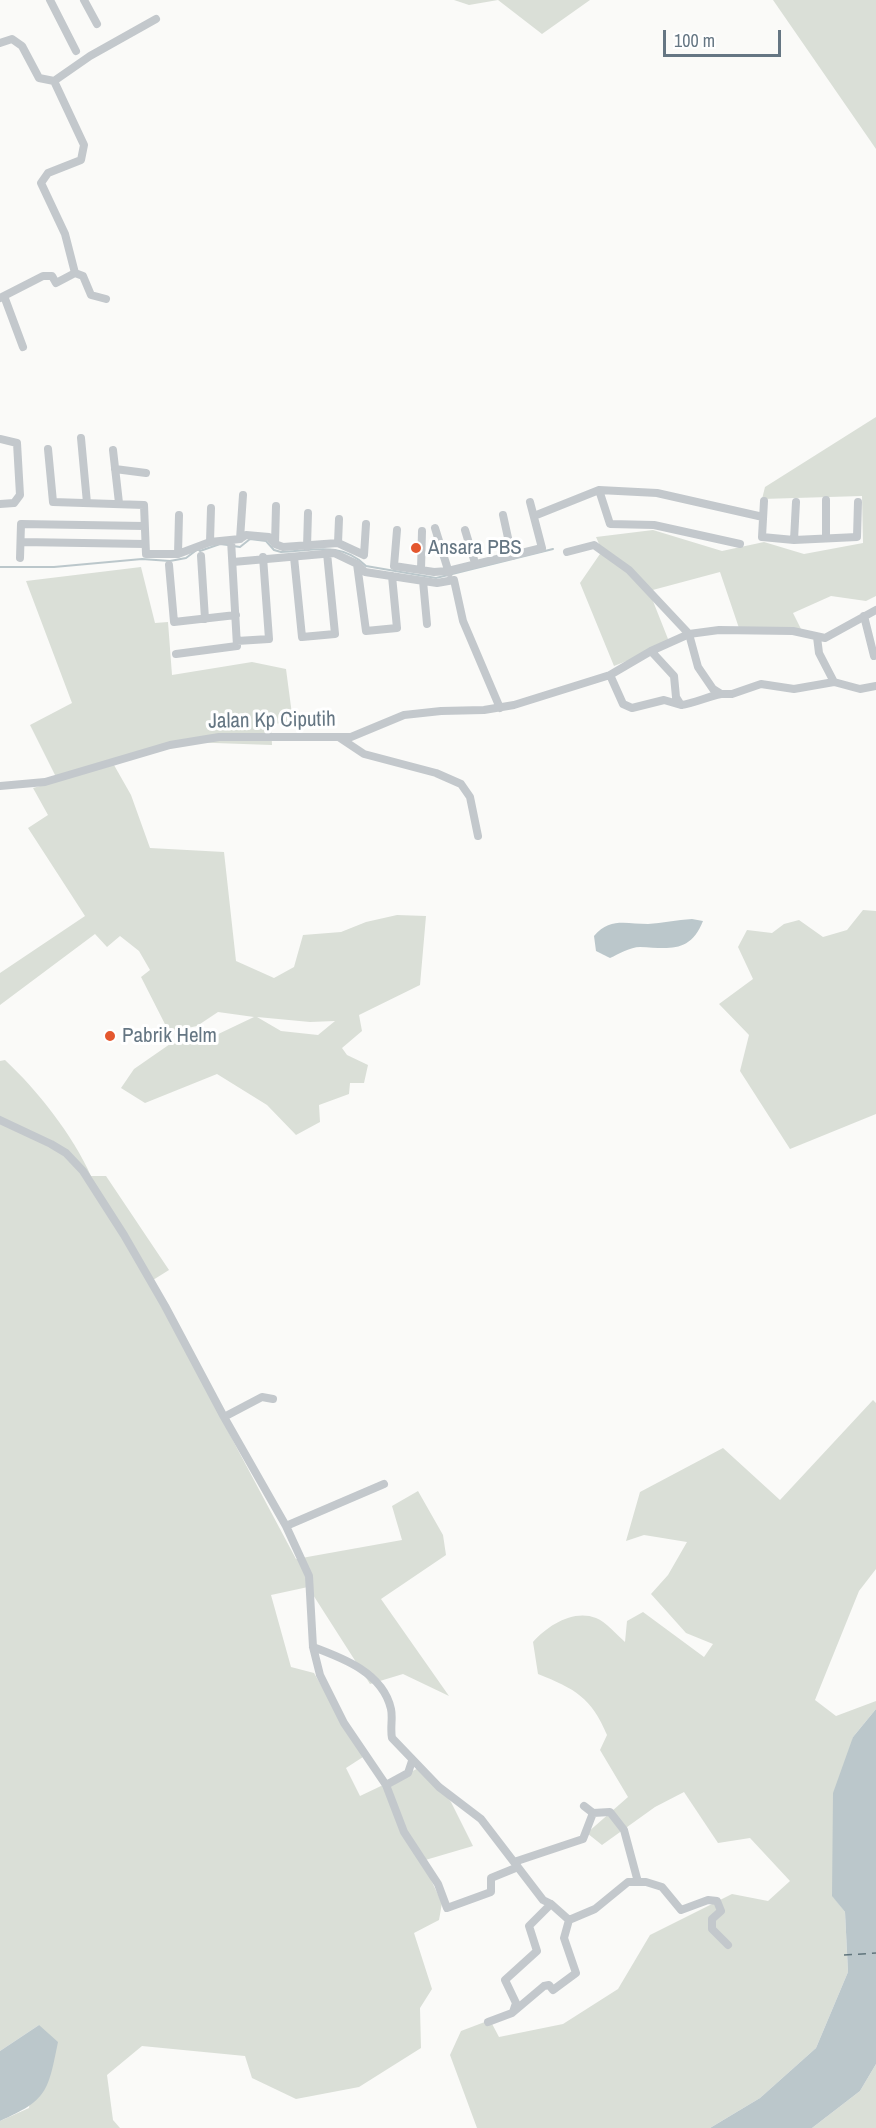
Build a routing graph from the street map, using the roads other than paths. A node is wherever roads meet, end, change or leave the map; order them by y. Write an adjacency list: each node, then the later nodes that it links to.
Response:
1 (50, 0): 6 (street)
2 (84, 0): 4 (street)
3 (156, 19): 7 (street)
4 (97, 24)
5 (0, 43): 7 (street)
6 (76, 51)
7 (54, 81): 8 (street)
8 (75, 273): 9 (street); 10 (street)
9 (2, 297): 11 (street)
10 (106, 299)
11 (23, 347)
12 (81, 438): 25 (street)
13 (0, 440): 27 (street)
14 (48, 449): 25 (street)
15 (113, 450): 16 (street)
16 (115, 470): 17 (street); 26 (street)
17 (146, 473)
18 (599, 490): 33 (street); 34 (street); 51 (street)
19 (243, 495): 43 (street)
20 (826, 500): 42 (street)
21 (764, 501): 34 (street)
22 (530, 502): 33 (street)
23 (796, 502): 45 (street)
24 (858, 502): 42 (street)
25 (87, 503): 26 (street)
26 (119, 503): 37 (street)
27 (0, 504)
28 (276, 506): 50 (street)
29 (211, 508): 47 (street)
30 (308, 513): 52 (street)
31 (179, 515): 55 (street)
32 (502, 515): 57 (street)
33 (534, 516): 57 (street)
34 (763, 517): 45 (street)
35 (339, 519): 48 (street)
36 (366, 524): 48 (street)
37 (144, 526): 46 (street); 49 (street)
38 (435, 528): 66 (street)
39 (397, 530): 65 (street)
40 (465, 530): 62 (street)
41 (422, 531): 65 (street)
42 (826, 538): 45 (street)
43 (240, 539): 44 (street); 50 (street)
44 (231, 540): 47 (street); 61 (street)
45 (794, 540)
46 (21, 542): 49 (street); 60 (street)
47 (210, 542): 55 (street)
48 (338, 543): 52 (street)
49 (145, 544): 55 (street)
50 (275, 544): 52 (street)
51 (740, 544)
52 (307, 547)
53 (567, 552): 75 (street)
54 (327, 553): 59 (street); 59 (street); 63 (street)
55 (178, 554)
56 (201, 556): 73 (street)
57 (512, 556): 62 (street)
58 (263, 557): 59 (street); 61 (street); 77 (street)
59 (294, 557)
60 (20, 558)
61 (233, 562): 71 (street)
62 (475, 563): 66 (street)
63 (357, 564): 67 (street); 67 (street)
64 (169, 565): 73 (street)
65 (421, 570): 66 (street)
66 (448, 571): 68 (street)
67 (392, 576): 69 (street)
68 (454, 580): 69 (street); 86 (street)
69 (423, 581): 74 (street)
70 (876, 610): 72 (street)
71 (236, 615): 73 (street); 77 (street)
72 (864, 616): 76 (street); 80 (street)
73 (205, 619)
74 (427, 624)
75 (689, 634): 76 (street, Jalan Kp Ciputih); 78 (street, Jalan Kp Ciputih); 84 (street)
76 (817, 637): 82 (street)
77 (237, 641): 79 (street)
78 (651, 651): 81 (street, Jalan Kp Ciputih); 85 (street)
79 (176, 654)
80 (874, 656)
81 (610, 675): 85 (street); 86 (street, Jalan Kp Ciputih)
82 (834, 682): 83 (street); 84 (street)
83 (876, 686)
84 (721, 694): 85 (street)
85 (681, 705)
86 (500, 708): 87 (street, Jalan Kp Ciputih)
87 (340, 738): 88 (street, Jalan Kp Ciputih); 89 (street)
88 (0, 786)
89 (478, 836)
90 (0, 1120): 92 (street)
91 (273, 1399): 92 (street)
92 (224, 1418): 94 (street)
93 (384, 1484): 94 (street)
94 (286, 1526): 95 (street)
95 (313, 1647): 96 (street); 97 (street)
96 (412, 1761): 97 (street); 100 (street)
97 (386, 1785): 100 (street)
98 (584, 1806): 99 (street)
99 (592, 1813): 100 (street); 101 (street)
100 (516, 1864): 102 (street)
101 (638, 1882): 103 (street); 104 (street)
102 (551, 1904): 103 (street); 105 (street)
103 (569, 1920): 105 (street)
104 (728, 1945)
105 (512, 2013): 106 (street)
106 (488, 2022)

